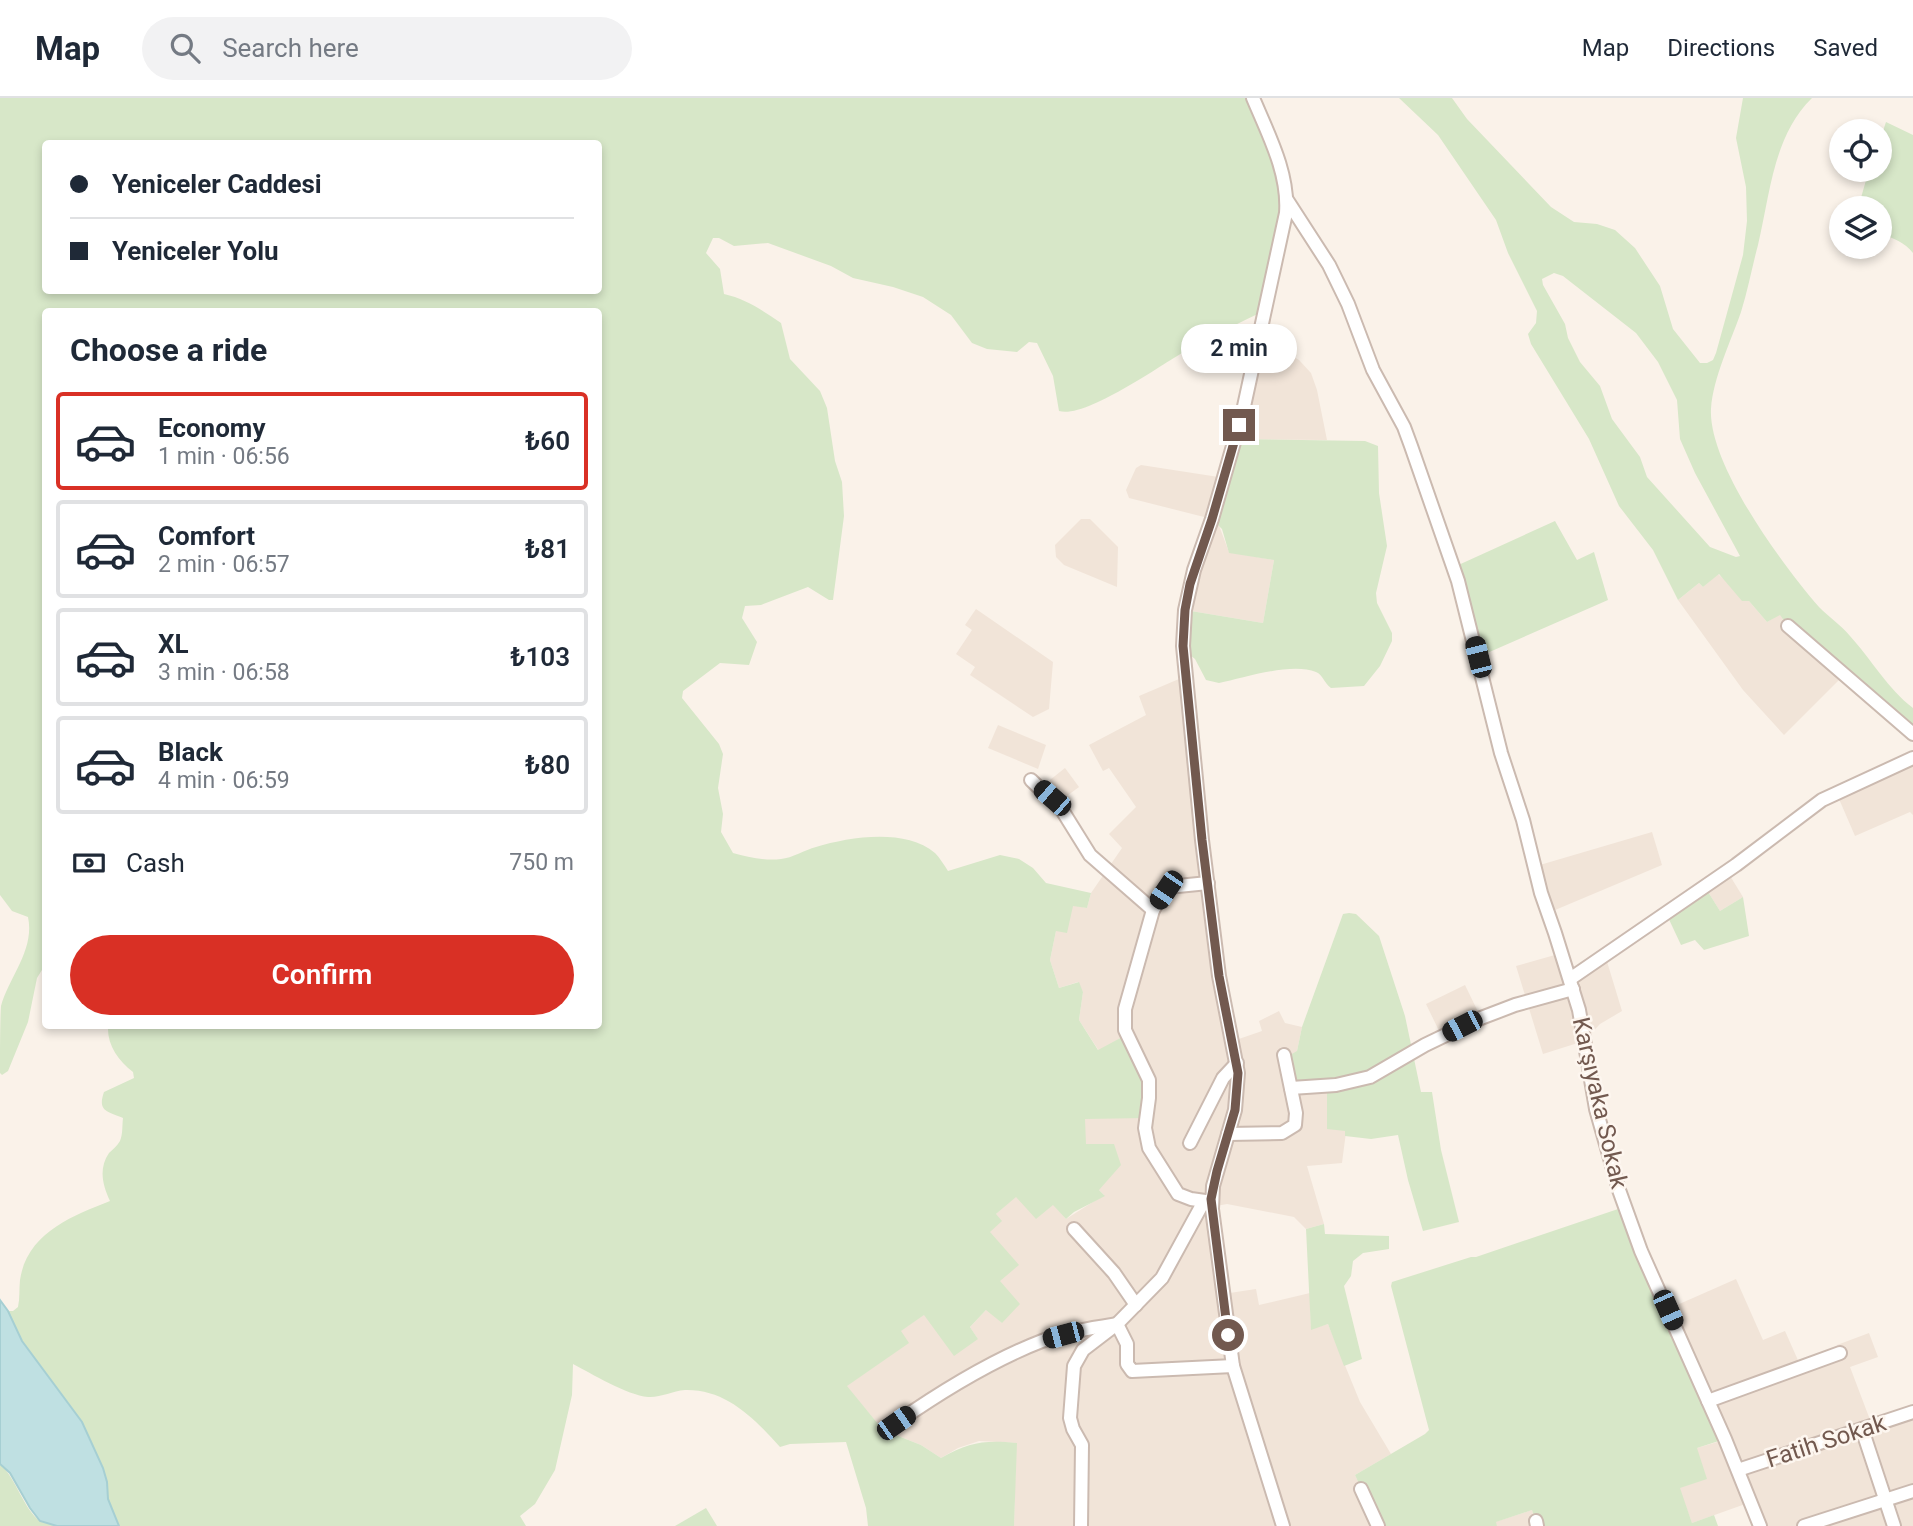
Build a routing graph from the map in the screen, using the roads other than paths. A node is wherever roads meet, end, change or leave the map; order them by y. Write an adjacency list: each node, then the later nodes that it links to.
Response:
1 (1252, 98): 2 (street)
2 (1287, 200): 7 (street); 9 (street, Karşıyaka Sokak)
3 (1788, 626): 4 (street)
4 (1913, 734)
5 (1913, 758): 9 (street)
6 (1031, 780): 8 (street)
7 (1208, 883): 8 (street); 11 (street)
8 (1153, 910): 15 (street)
9 (1571, 984): 12 (street); 21 (street, Karşıyaka Sokak)
10 (1284, 1055): 12 (street)
11 (1237, 1063): 13 (street); 14 (street)
12 (1291, 1088): 13 (street)
13 (1228, 1134): 15 (street)
14 (1190, 1143)
15 (1208, 1200): 17 (street); 20 (street)
16 (1074, 1229): 17 (street)
17 (1136, 1304): 18 (street)
18 (1116, 1324): 20 (street); 23 (street); 29 (street)
19 (1840, 1353): 21 (street)
20 (1233, 1367): 30 (street)
21 (1709, 1401): 25 (street, Karşıyaka Sokak)
22 (1913, 1412): 24 (street, Fatih Sokak)
23 (896, 1423)
24 (1862, 1429): 25 (street, Fatih Sokak); 28 (street)
25 (1738, 1470): 32 (street, Karşıyaka Sokak)
26 (1361, 1489): 31 (street)
27 (1913, 1491): 28 (street)
28 (1886, 1500): 33 (street); 34 (street)
29 (1081, 1526)
30 (1283, 1526)
31 (1378, 1526)
32 (1760, 1526)
33 (1804, 1526)
34 (1894, 1526)

